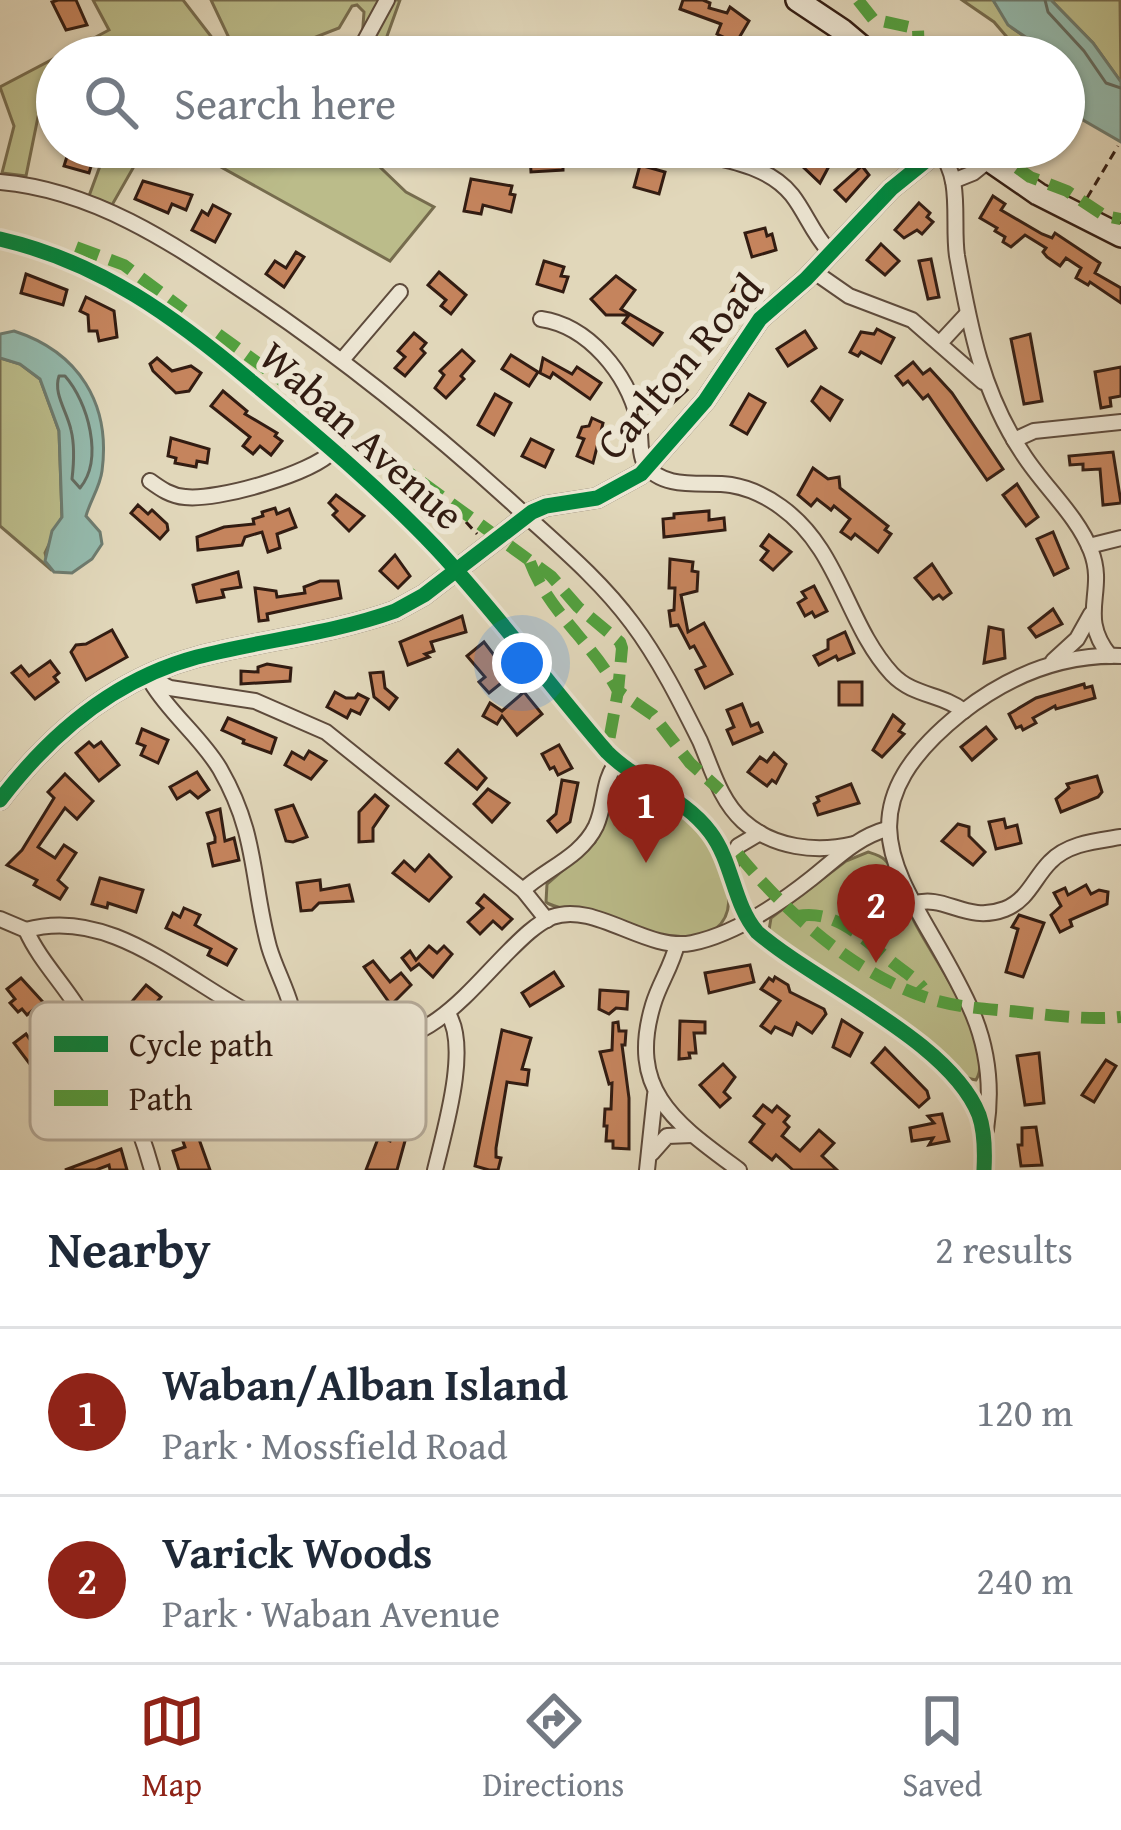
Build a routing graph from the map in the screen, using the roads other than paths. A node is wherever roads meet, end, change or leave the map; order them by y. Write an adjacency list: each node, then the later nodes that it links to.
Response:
1 (387, 0): 3 (street)
2 (796, 0): 4 (main road)
3 (367, 36)
4 (849, 36)
5 (756, 168): 14 (street)
6 (917, 168): 14 (street, Carlton Road)
7 (952, 168): 10 (street)
8 (975, 168): 10 (street)
9 (1002, 168): 12 (main road)
10 (953, 181): 17 (street)
11 (0, 182): 20 (street, Waban Avenue)
12 (1121, 236)
13 (0, 238): 24 (street, Waban Avenue)
14 (829, 251): 15 (street, Carlton Road)
15 (813, 272): 19 (street); 25 (street, Carlton Road)
16 (400, 292): 20 (street)
17 (967, 314): 19 (street); 21 (street)
18 (541, 319): 25 (street)
19 (941, 342): 21 (street)
20 (342, 360): 27 (street, Waban Avenue)
21 (986, 385): 23 (street)
22 (1121, 422): 23 (street)
23 (1014, 440): 29 (street)
24 (334, 451): 26 (street); 30 (street, Waban Avenue)
25 (648, 467): 27 (street, Carlton Road); 35 (street)
26 (150, 481)
27 (525, 516): 30 (street, Carlton Road); 37 (street, Waban Avenue)
28 (1121, 538): 29 (street)
29 (1089, 546): 31 (street)
30 (455, 570): 34 (street, Carlton Road); 36 (street, Waban Avenue)
31 (1091, 614): 32 (street); 33 (street)
32 (1115, 656): 33 (street)
33 (1045, 666): 35 (street)
34 (148, 677): 38 (street, Carlton Road); 45 (street); 54 (street)
35 (964, 710): 40 (street)
36 (617, 762): 39 (street, Waban Avenue); 45 (street)
37 (720, 790): 39 (street); 41 (street, Waban Avenue)
38 (0, 800)
39 (693, 814): 44 (street, Waban Avenue)
40 (887, 830): 43 (street); 46 (street)
41 (760, 832): 43 (street); 44 (street)
42 (1121, 837): 46 (street)
43 (854, 844): 49 (street)
44 (728, 869): 49 (street, Waban Avenue)
45 (523, 890): 48 (street)
46 (913, 904): 60 (street)
47 (0, 920): 50 (street)
48 (547, 920): 51 (street); 55 (street)
49 (748, 920): 51 (street); 60 (street, Waban Avenue)
50 (26, 930): 52 (street); 53 (street)
51 (676, 944): 57 (street)
52 (72, 1002)
53 (229, 1002)
54 (290, 1002)
55 (448, 1014): 56 (street); 63 (street)
56 (426, 1026)
57 (655, 1095): 58 (street); 61 (street)
58 (692, 1135): 61 (street); 64 (street)
59 (142, 1140): 62 (street)
60 (984, 1140): 65 (street)
61 (648, 1165)
62 (152, 1170)
63 (435, 1170)
64 (739, 1170)
65 (980, 1170)

